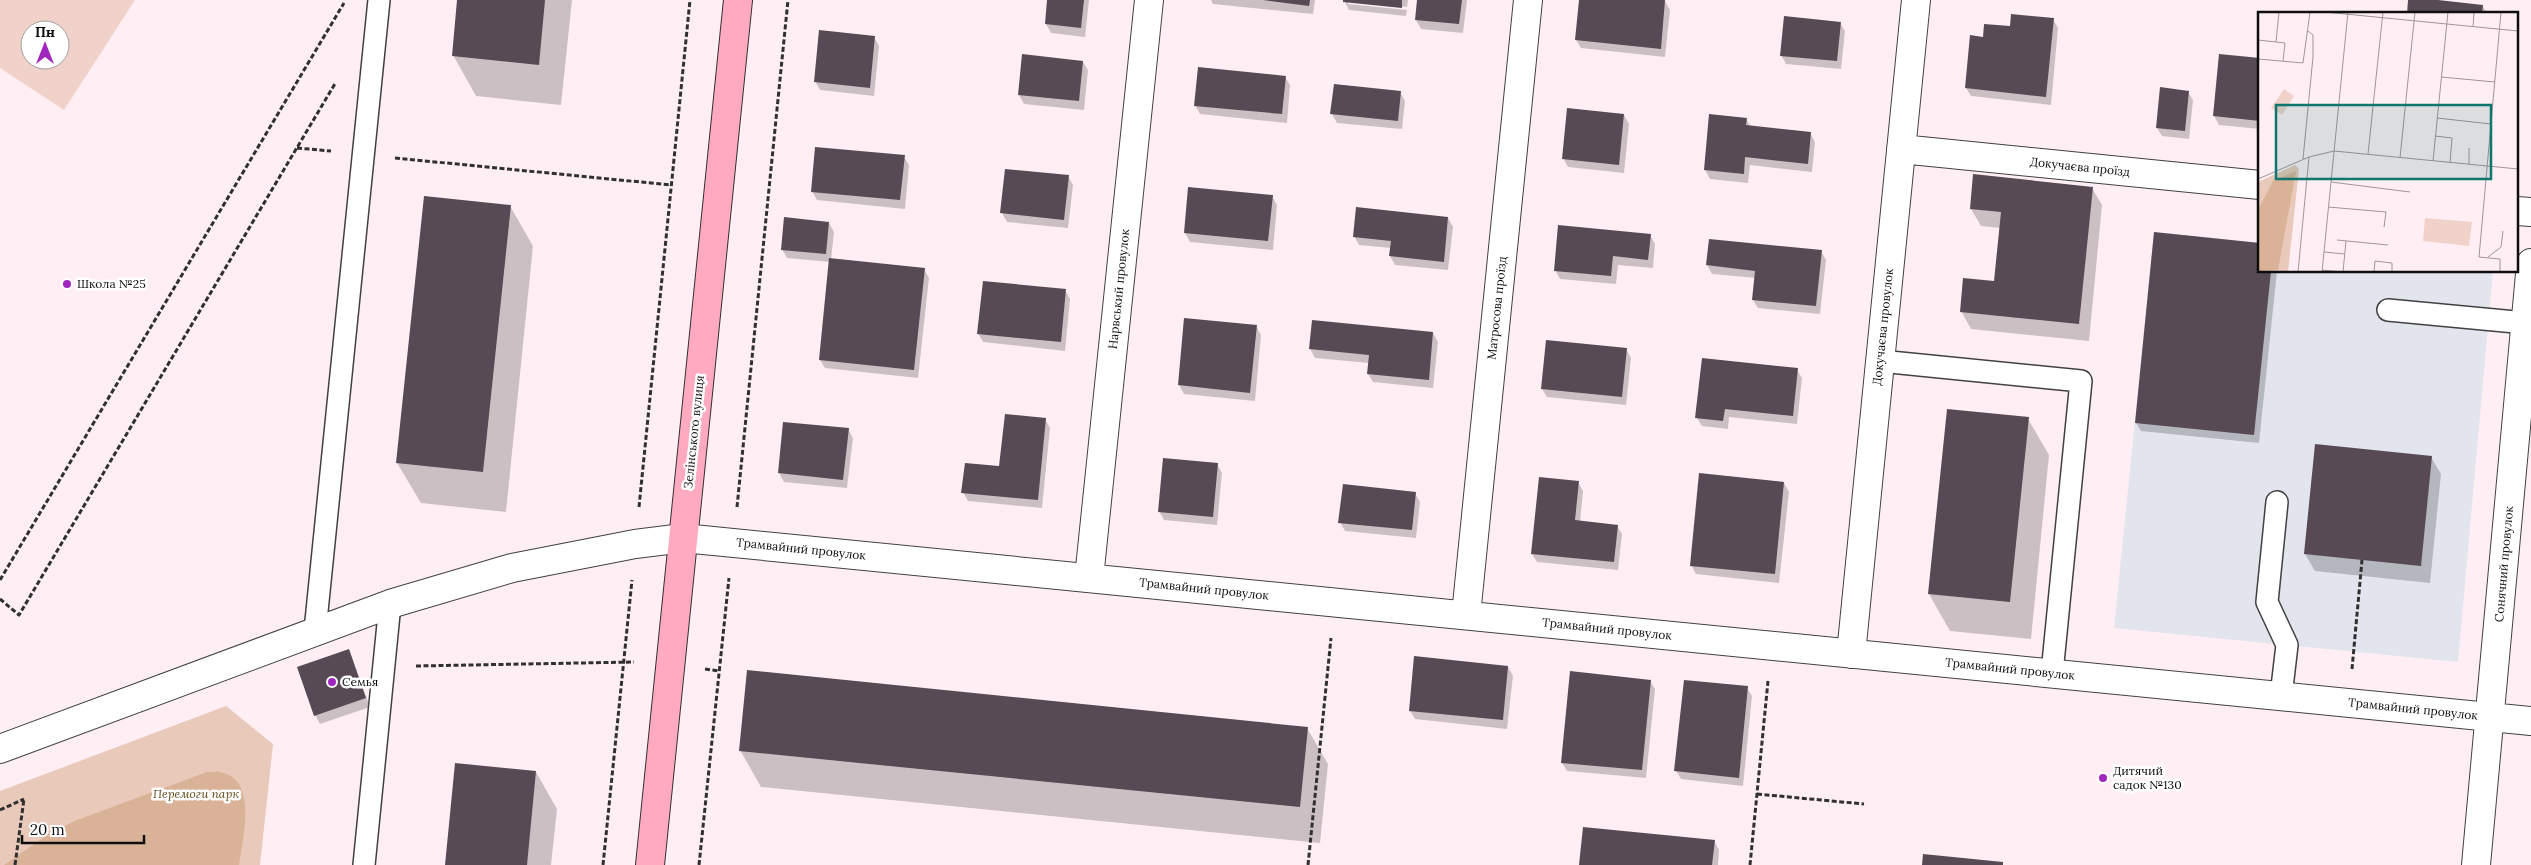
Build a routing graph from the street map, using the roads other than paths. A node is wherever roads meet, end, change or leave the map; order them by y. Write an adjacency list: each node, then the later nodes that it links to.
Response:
1 (379, 0): 19 (lane)
2 (738, 0): 15 (street, Зелінського вулиця)
3 (1149, 0): 16 (street, Нарвський провулок)
4 (1528, 0): 18 (street, Матросова проїзд)
5 (1916, 0): 6 (street, Докучаєва провулок)
6 (1901, 149): 7 (street, Докучаєва проїзд); 13 (street, Докучаєва провулок)
7 (2258, 185)
8 (2518, 211): 9 (street)
9 (2531, 212)
10 (2531, 263): 12 (street, Сонячний провулок)
11 (2388, 310): 12 (lane)
12 (2526, 323): 23 (street, Сонячний провулок)
13 (1880, 362): 20 (street, Докучаєва провулок); 21 (lane)
14 (2277, 502): 22 (lane)
15 (683, 538): 16 (street, Трамвайний провулок); 17 (street, Трамвайний провулок); 27 (street, Зелінського вулиця)
16 (1088, 578): 18 (street, Трамвайний провулок)
17 (390, 604): 19 (street, Трамвайний провулок); 26 (lane)
18 (1466, 615): 20 (street, Трамвайний провулок)
19 (316, 631): 25 (street, Трамвайний провулок)
20 (1851, 654): 21 (street, Трамвайний провулок)
21 (2052, 673): 22 (street, Трамвайний провулок)
22 (2281, 696): 23 (street, Трамвайний провулок)
23 (2490, 717): 24 (street, Трамвайний провулок); 28 (street, Сонячний провулок)
24 (2531, 721)
25 (0, 749)
26 (364, 865)
27 (650, 865)
28 (2476, 865)

